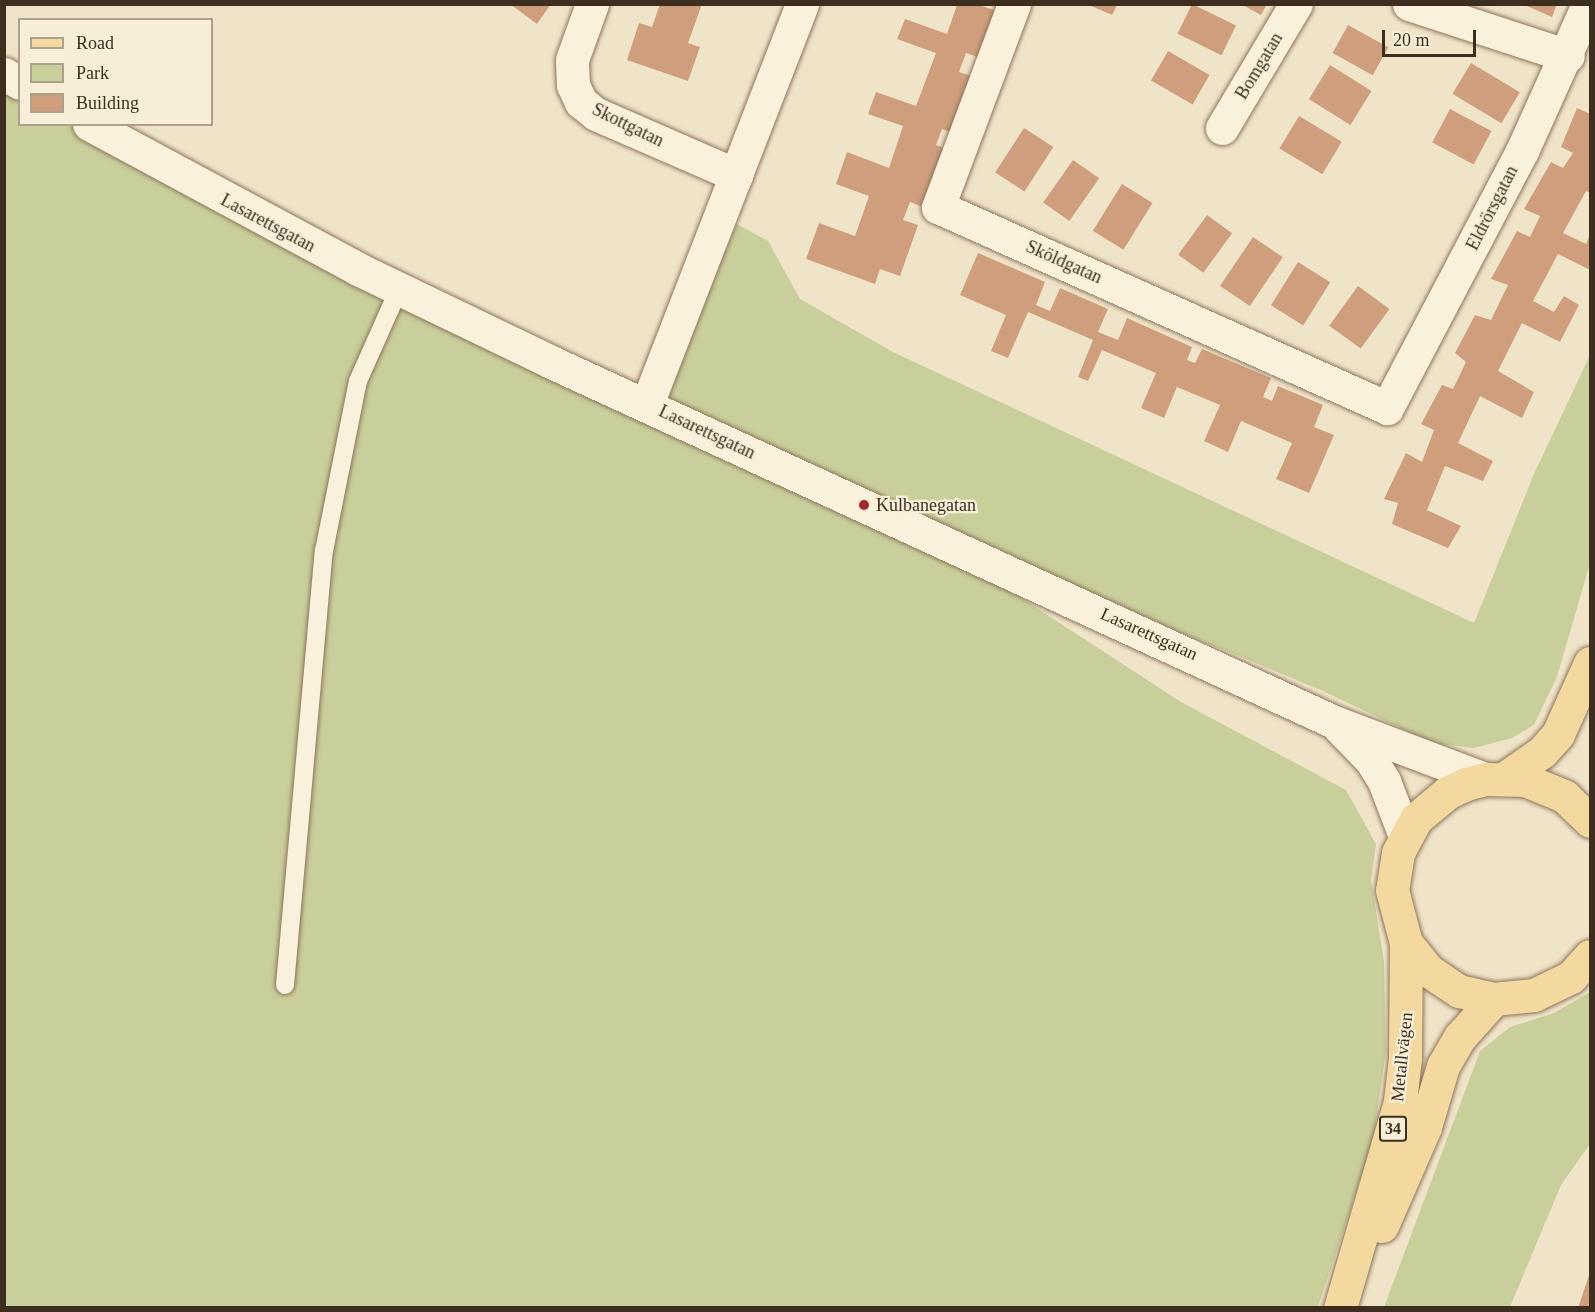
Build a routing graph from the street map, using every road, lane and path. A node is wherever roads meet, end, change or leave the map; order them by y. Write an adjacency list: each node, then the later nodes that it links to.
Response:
1 (592, 4): 12 (street, Skottgatan)
2 (802, 4): 12 (street)
3 (1014, 4): 15 (street, Sköldgatan)
4 (1296, 4): 11 (street, Bomgatan)
5 (1409, 4): 7 (street)
6 (1588, 4): 7 (street, Eldrörsgatan)
7 (1568, 56): 15 (street, Eldrörsgatan)
8 (4, 74): 9 (street)
9 (18, 82)
10 (93, 126): 13 (street, Lasarettsgatan)
11 (1222, 128)
12 (736, 175): 14 (street)
13 (399, 289): 14 (street, Lasarettsgatan); 23 (lane)
14 (647, 404): 17 (street, Lasarettsgatan)
15 (1387, 408)
16 (1590, 663): 18 (main road, 34)
17 (1334, 722): 18 (street, Lasarettsgatan); 20 (street, Lasarettsgatan)
18 (1495, 778): 19 (main road); 20 (main road, 34)
19 (1590, 821)
20 (1405, 836): 21 (main road, 34)
21 (1406, 943): 24 (main road, 34); 25 (main road, Metallvägen / 34)
22 (1589, 960): 24 (main road, 34)
23 (285, 985)
24 (1494, 999): 26 (main road, Metallvägen / 34)
25 (1340, 1308)
26 (1347, 1308)

